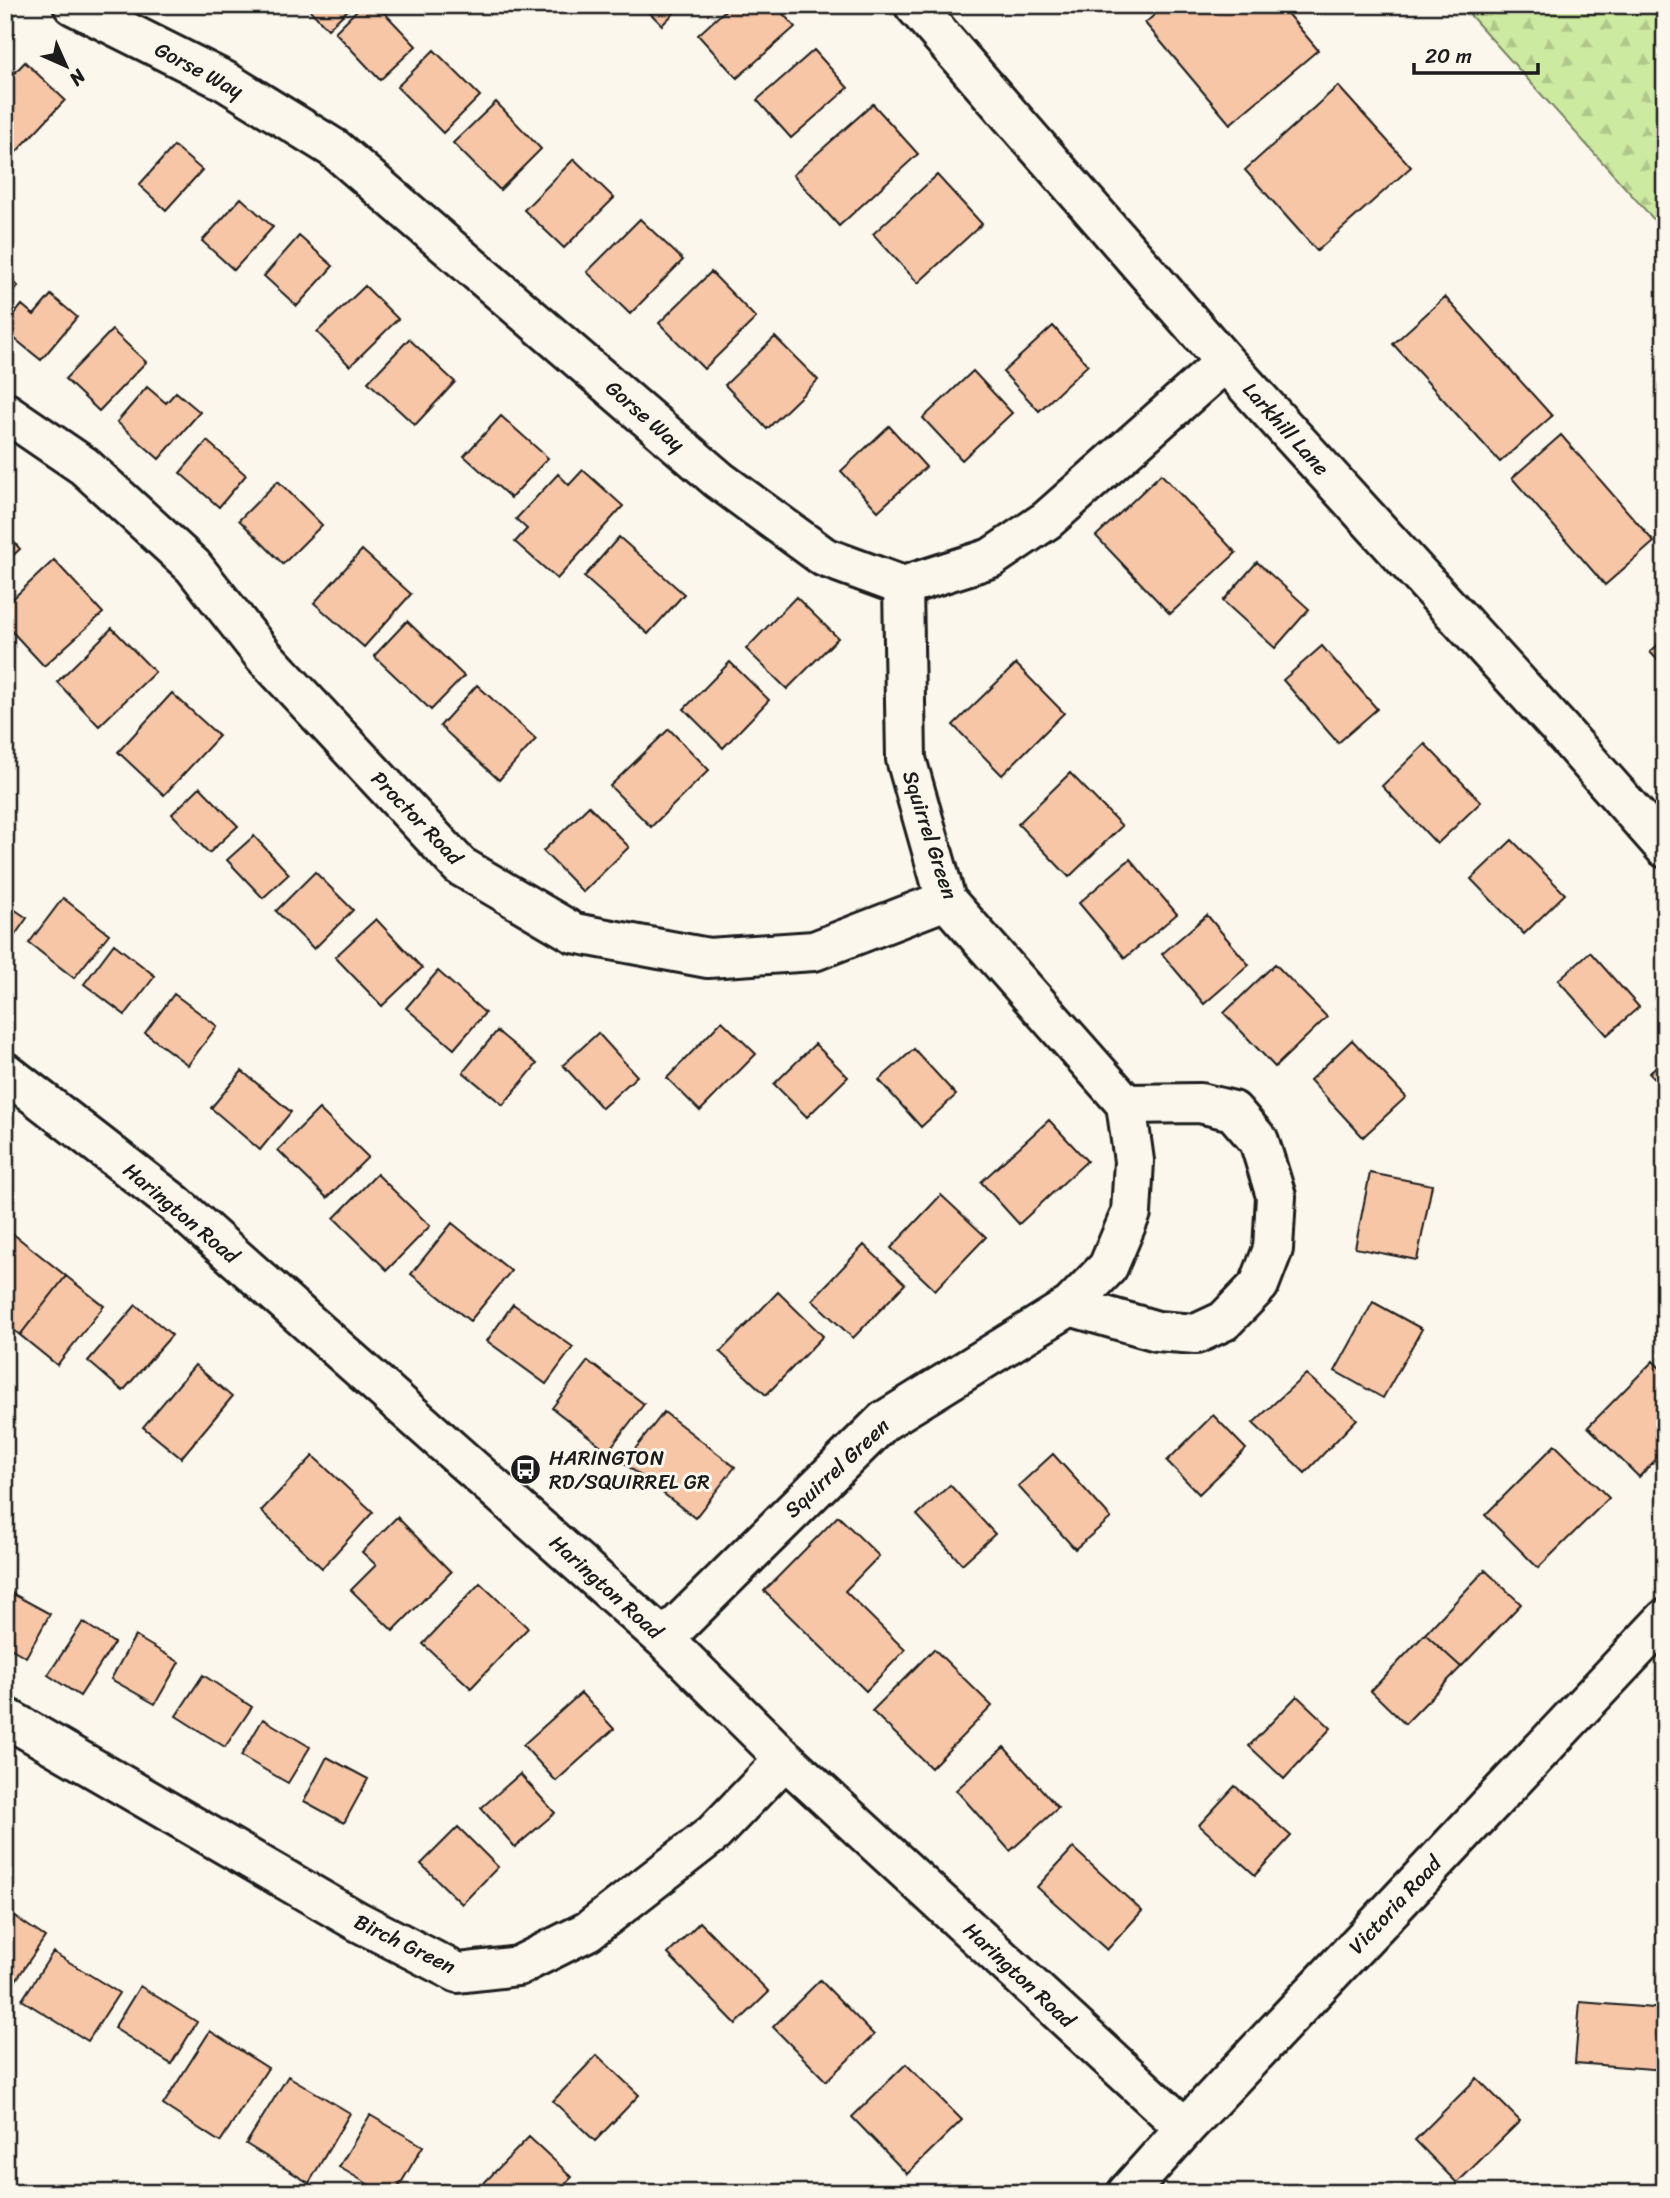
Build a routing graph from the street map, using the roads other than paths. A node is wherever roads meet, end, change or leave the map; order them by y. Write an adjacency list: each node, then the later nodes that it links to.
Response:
1 (72, 5): 5 (street, Gorse Way)
2 (914, 5): 3 (street, Larkhill Lane)
3 (1225, 362): 5 (street); 6 (street, Larkhill Lane)
4 (5, 412): 7 (street, Proctor Road)
5 (903, 586): 7 (street, Squirrel Green)
6 (1665, 848)
7 (946, 900): 9 (street, Squirrel Green)
8 (5, 1072): 12 (street, Harington Road)
9 (1126, 1104): 10 (street, Squirrel Green); 10 (street)
10 (1070, 1306): 12 (street, Squirrel Green)
11 (1665, 1619): 15 (street, Victoria Road)
12 (664, 1639): 14 (street, Harington Road)
13 (5, 1717): 14 (street, Birch Green)
14 (785, 1759): 15 (street, Harington Road)
15 (1185, 2128): 16 (street, Victoria Road)
16 (1127, 2193)

